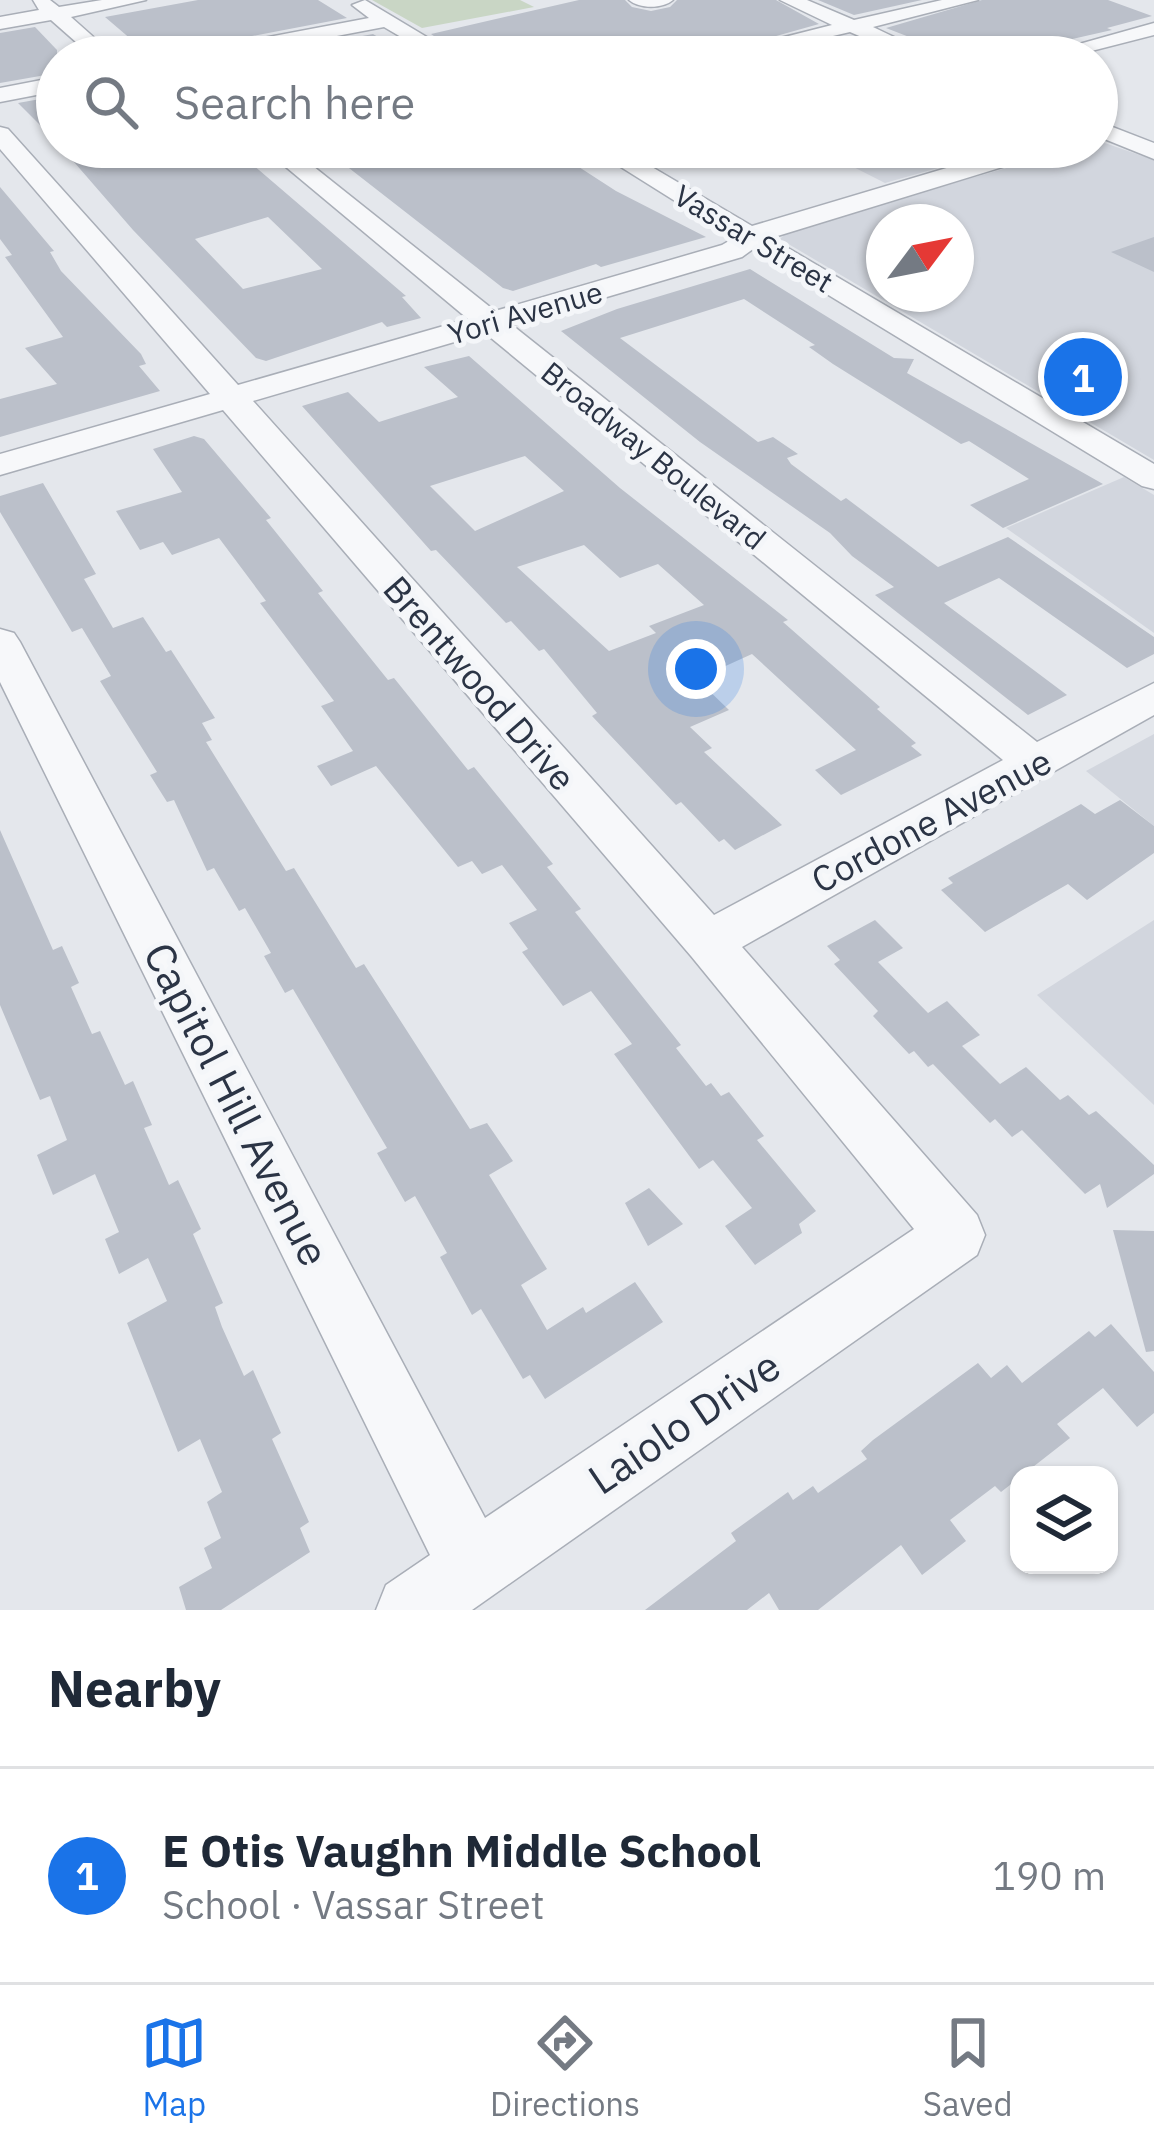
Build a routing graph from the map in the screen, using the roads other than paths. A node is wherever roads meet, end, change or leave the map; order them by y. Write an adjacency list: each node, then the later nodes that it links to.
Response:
1 (136, 0): 7 (street)
2 (355, 0): 8 (street)
3 (639, 0): 4 (street)
4 (663, 0)
5 (790, 0): 10 (street)
6 (968, 0): 10 (street)
7 (47, 7): 9 (street); 12 (street)
8 (388, 20): 13 (street); 14 (street)
9 (0, 23)
10 (852, 26): 15 (street); 16 (street)
11 (1154, 28): 17 (street)
12 (81, 36)
13 (305, 36)
14 (415, 36)
15 (808, 36)
16 (876, 36)
17 (1118, 37)
18 (36, 88): 19 (street)
19 (0, 95)
20 (1154, 123): 21 (street)
21 (1118, 128)
22 (0, 134): 32 (street, Brentwood Drive)
23 (1118, 138): 24 (street)
24 (1154, 152)
25 (300, 168): 31 (street, Broadway Boulevard)
26 (654, 168): 30 (street, Vassar Street)
27 (971, 168): 29 (street, Yori Avenue)
28 (773, 200): 29 (street)
29 (802, 217): 30 (street, Yori Avenue)
30 (753, 237): 31 (street, Yori Avenue); 34 (street, Vassar Street)
31 (490, 322): 32 (street, Yori Avenue); 37 (street, Broadway Boulevard)
32 (229, 398): 33 (street, Yori Avenue); 38 (street, Brentwood Drive)
33 (0, 465)
34 (1154, 479)
35 (0, 642): 40 (street, Capitol Hill Avenue)
36 (1154, 697): 37 (street, Cordone Avenue)
37 (1034, 764): 38 (street, Cordone Avenue)
38 (708, 941): 39 (street, Brentwood Drive)
39 (956, 1235): 40 (street, Laiolo Drive)
40 (473, 1567): 41 (street, Laiolo Drive)
41 (411, 1610)

